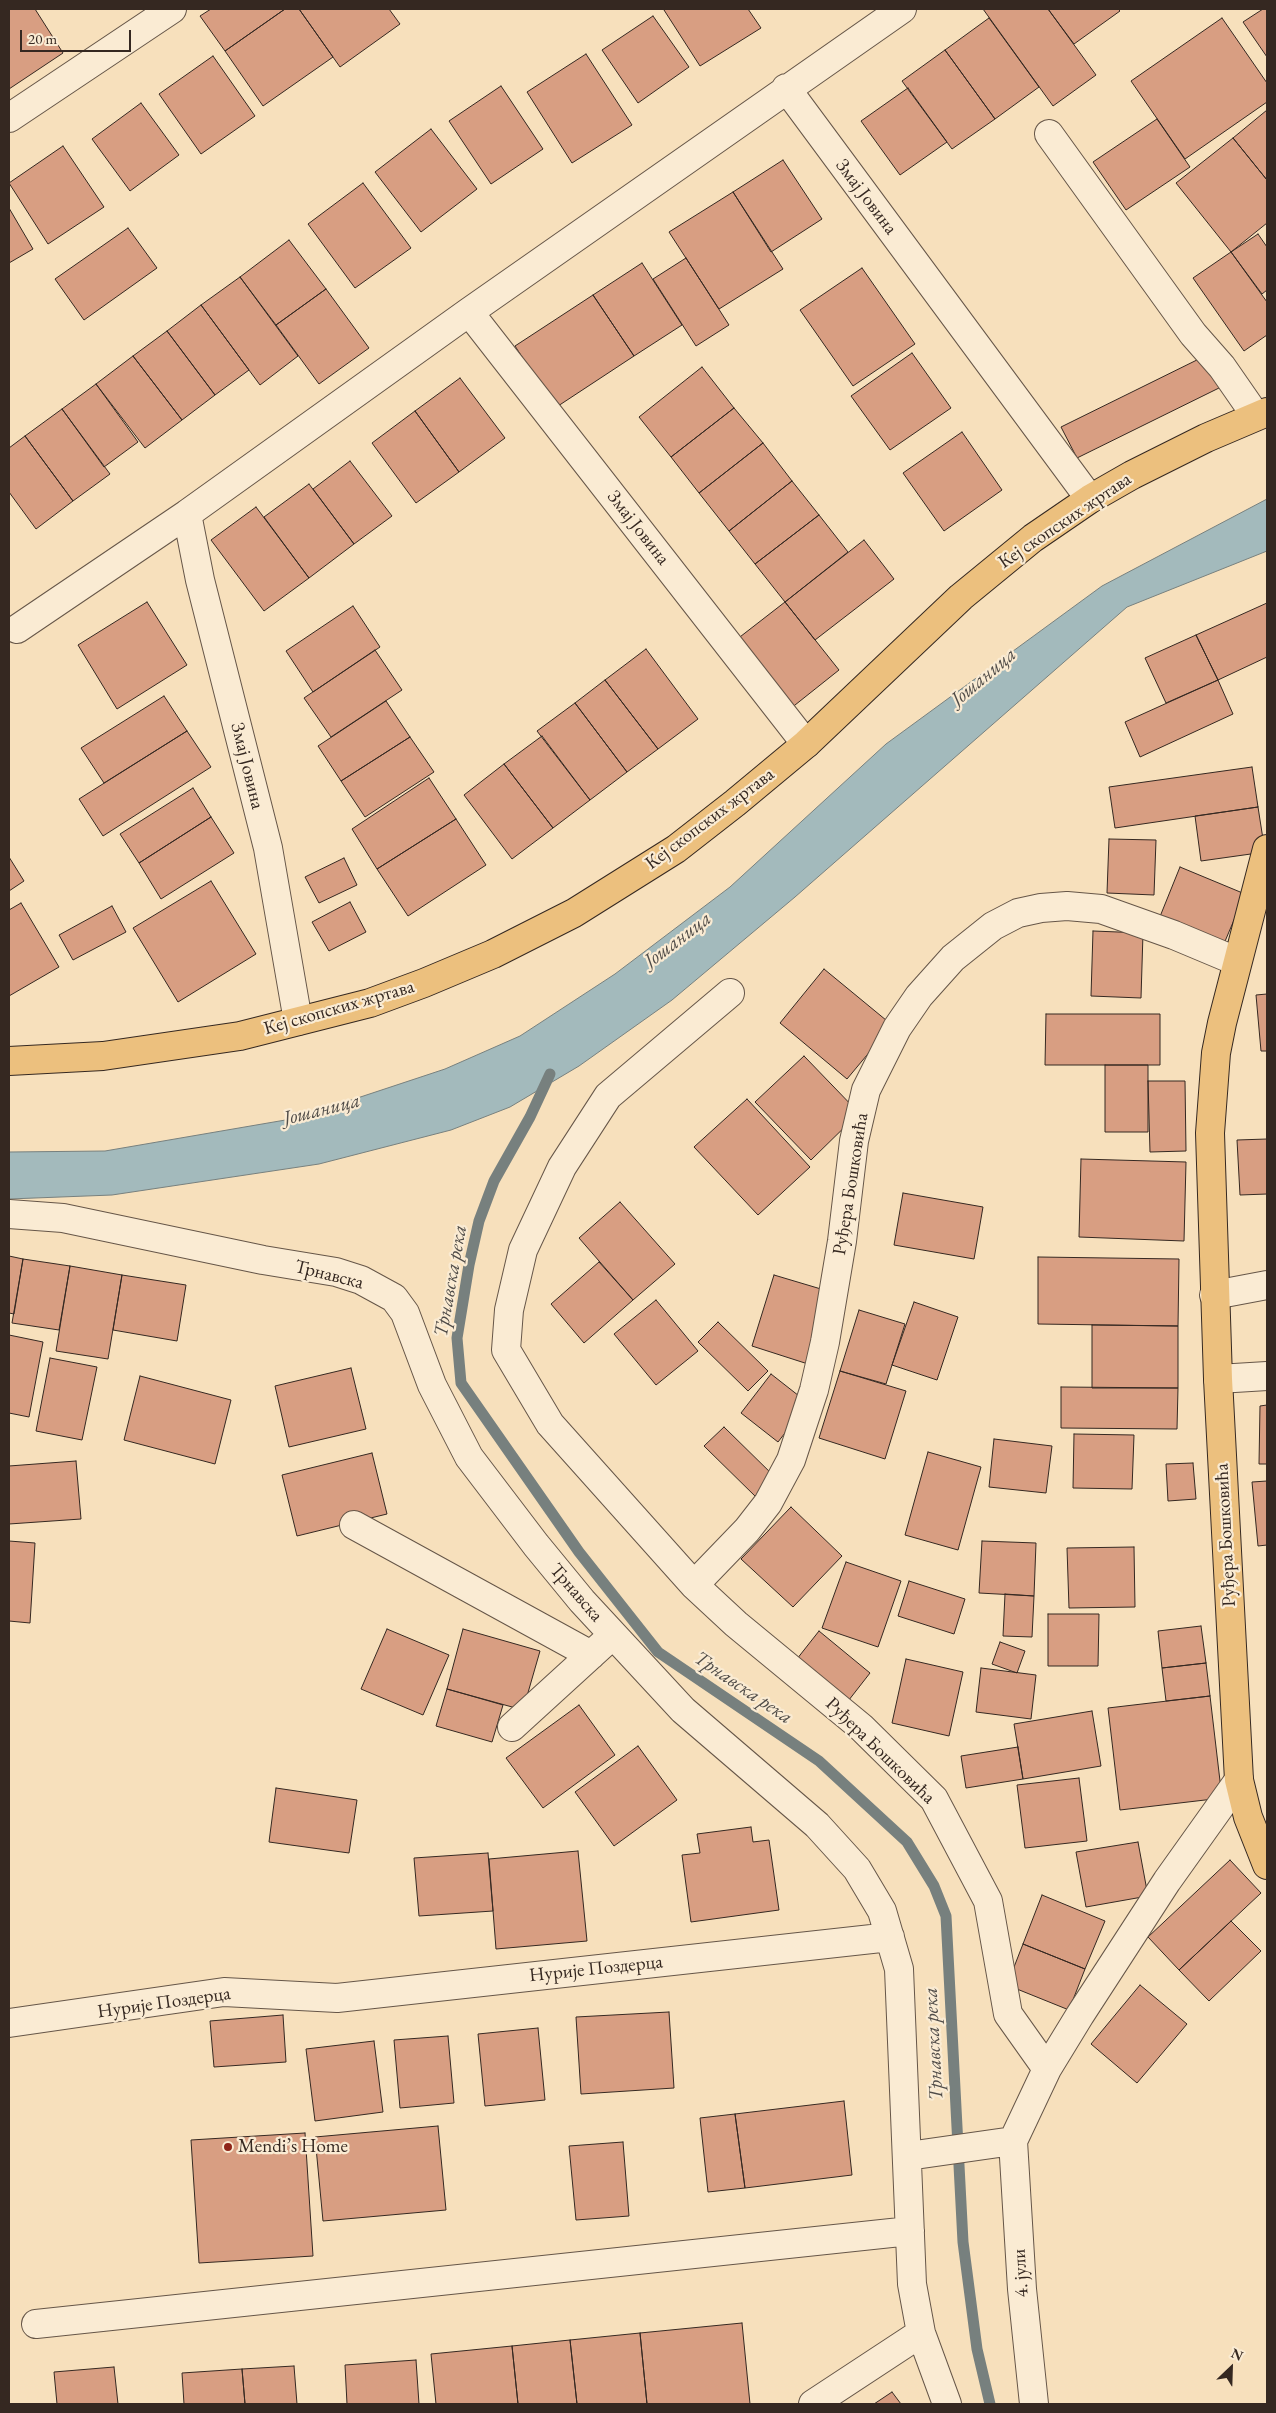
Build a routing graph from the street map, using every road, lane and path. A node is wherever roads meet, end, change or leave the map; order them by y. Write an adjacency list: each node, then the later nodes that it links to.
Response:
1 (172, 9): 3 (street)
2 (902, 9): 4 (street)
3 (140, 18): 5 (street)
4 (786, 88): 7 (street); 9 (street, Змај Јовина)
5 (9, 118)
6 (1048, 134): 8 (street)
7 (469, 312): 10 (street); 12 (street, Змај Јовина)
8 (1262, 414): 9 (main road, Кеј скопских жртава)
9 (1090, 499): 12 (main road, Кеј скопских жртава)
10 (187, 514): 11 (street); 16 (street, Змај Јовина)
11 (17, 629)
12 (806, 744): 16 (main road, Кеј скопских жртава)
13 (1267, 849): 14 (main road, Руђера Бошковића)
14 (1236, 961): 20 (main road, Руђера Бошковића); 24 (street, Руђера Бошковића)
15 (730, 993): 24 (street, Руђера Бошковића)
16 (298, 1021): 17 (main road, Кеј скопских жртава)
17 (9, 1061)
18 (9, 1214): 25 (street, Трнавска)
19 (1267, 1285): 20 (street)
20 (1214, 1295): 22 (main road, Руђера Бошковића)
21 (1267, 1376): 22 (street)
22 (1218, 1379): 28 (main road, Руђера Бошковића)
23 (354, 1525): 26 (street, Трнавска)
24 (694, 1585): 32 (street, Руђера Бошковића)
25 (614, 1635): 26 (street, Трнавска); 30 (street, Трнавска)
26 (591, 1655): 27 (street, Трнавска)
27 (512, 1727)
28 (1239, 1780): 29 (main road, Руђера Бошковића); 32 (street)
29 (1267, 1865)
30 (890, 1936): 31 (street, Нурије Поздерца); 34 (street)
31 (9, 2023)
32 (1047, 2069): 33 (street)
33 (1003, 2142): 34 (street); 40 (street, 4. јули)
34 (919, 2153): 35 (street)
35 (910, 2231): 36 (street); 37 (street)
36 (36, 2324)
37 (921, 2333): 38 (street); 39 (street)
38 (813, 2404)
39 (947, 2404)
40 (1034, 2404)

